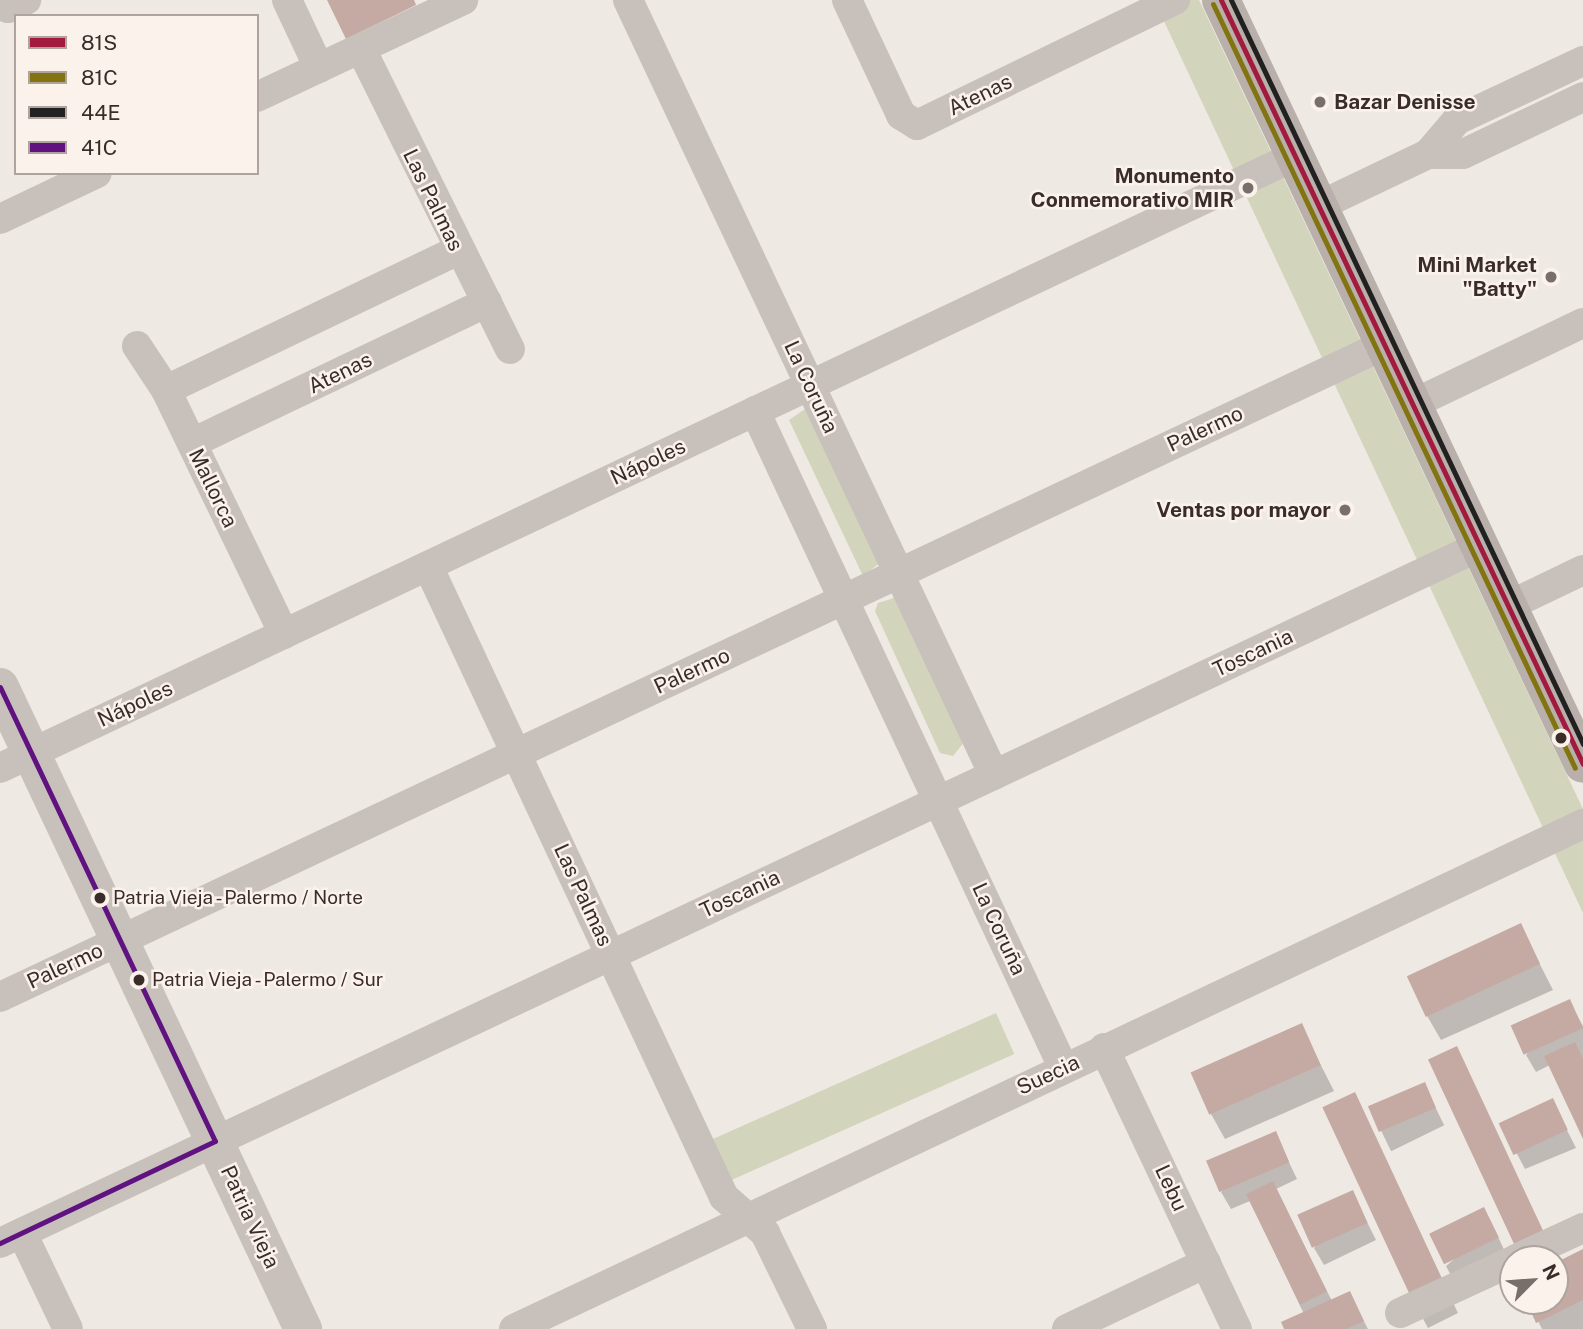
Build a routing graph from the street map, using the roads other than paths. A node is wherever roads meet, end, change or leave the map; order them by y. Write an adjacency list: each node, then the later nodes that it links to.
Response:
1 (287, 0): 9 (street)
2 (463, 0): 7 (street)
3 (628, 0): 23 (street, La Coruña)
4 (847, 0): 5 (street, Atenas)
5 (1175, 0)
6 (1221, 0): 13 (main road)
7 (360, 49): 9 (street); 17 (street, Las Palmas)
8 (1583, 61): 12 (street)
9 (318, 68): 10 (street)
10 (259, 96)
11 (1583, 97): 12 (street)
12 (1428, 154): 15 (street)
13 (1295, 156): 15 (main road); 23 (street, Nápoles)
14 (93, 175): 16 (street)
15 (1319, 206): 20 (main road)
16 (0, 219)
17 (456, 251): 18 (street, Las Palmas); 24 (street)
18 (488, 302): 22 (street, Las Palmas); 27 (street, Atenas)
19 (1583, 323): 25 (street)
20 (1384, 345): 25 (main road); 31 (street, Palermo)
21 (137, 346): 24 (street, Mallorca)
22 (510, 349)
23 (810, 386): 26 (street, Nápoles); 31 (street, La Coruña)
24 (166, 390): 27 (street, Mallorca)
25 (1413, 404): 28 (main road)
26 (755, 411): 29 (street, Nápoles); 32 (street, La Coruña)
27 (192, 443): 34 (street, Mallorca)
28 (1480, 546): 33 (main road); 39 (street, Toscania)
29 (428, 566): 34 (street, Nápoles); 36 (street, Las Palmas)
30 (1583, 570): 33 (street)
31 (899, 573): 32 (street, Palermo); 39 (street, La Coruña)
32 (844, 600): 36 (street, Palermo); 40 (street, La Coruña)
33 (1508, 606): 38 (main road)
34 (284, 634): 37 (street, Nápoles)
35 (0, 687): 37 (street, Patria Vieja)
36 (517, 753): 42 (street, Palermo); 43 (street, Las Palmas)
37 (16, 761): 42 (street, Patria Vieja)
38 (1583, 764)
39 (994, 775): 40 (street, Toscania)
40 (938, 801): 43 (street, Toscania); 46 (street, La Coruña)
41 (1583, 824): 45 (street, Suecia)
42 (120, 940): 44 (street, Palermo); 47 (street, Patria Vieja)
43 (612, 954): 47 (street, Toscania); 48 (street, Las Palmas)
44 (0, 997)
45 (1104, 1048): 46 (street, Suecia); 52 (street, Lebu)
46 (1063, 1067): 48 (street, Suecia)
47 (215, 1141): 50 (street, Toscania); 56 (street, Patria Vieja)
48 (745, 1219): 57 (street, Suecia); 58 (street, Las Palmas)
49 (1583, 1228): 51 (street)
50 (11, 1238): 55 (street)
51 (1547, 1245)
52 (1206, 1263): 59 (street); 60 (street, Lebu)
53 (1499, 1267): 54 (street)
54 (1400, 1313)
55 (68, 1329)
56 (303, 1329)
57 (514, 1329)
58 (811, 1329)
59 (1067, 1329)
60 (1237, 1329)

